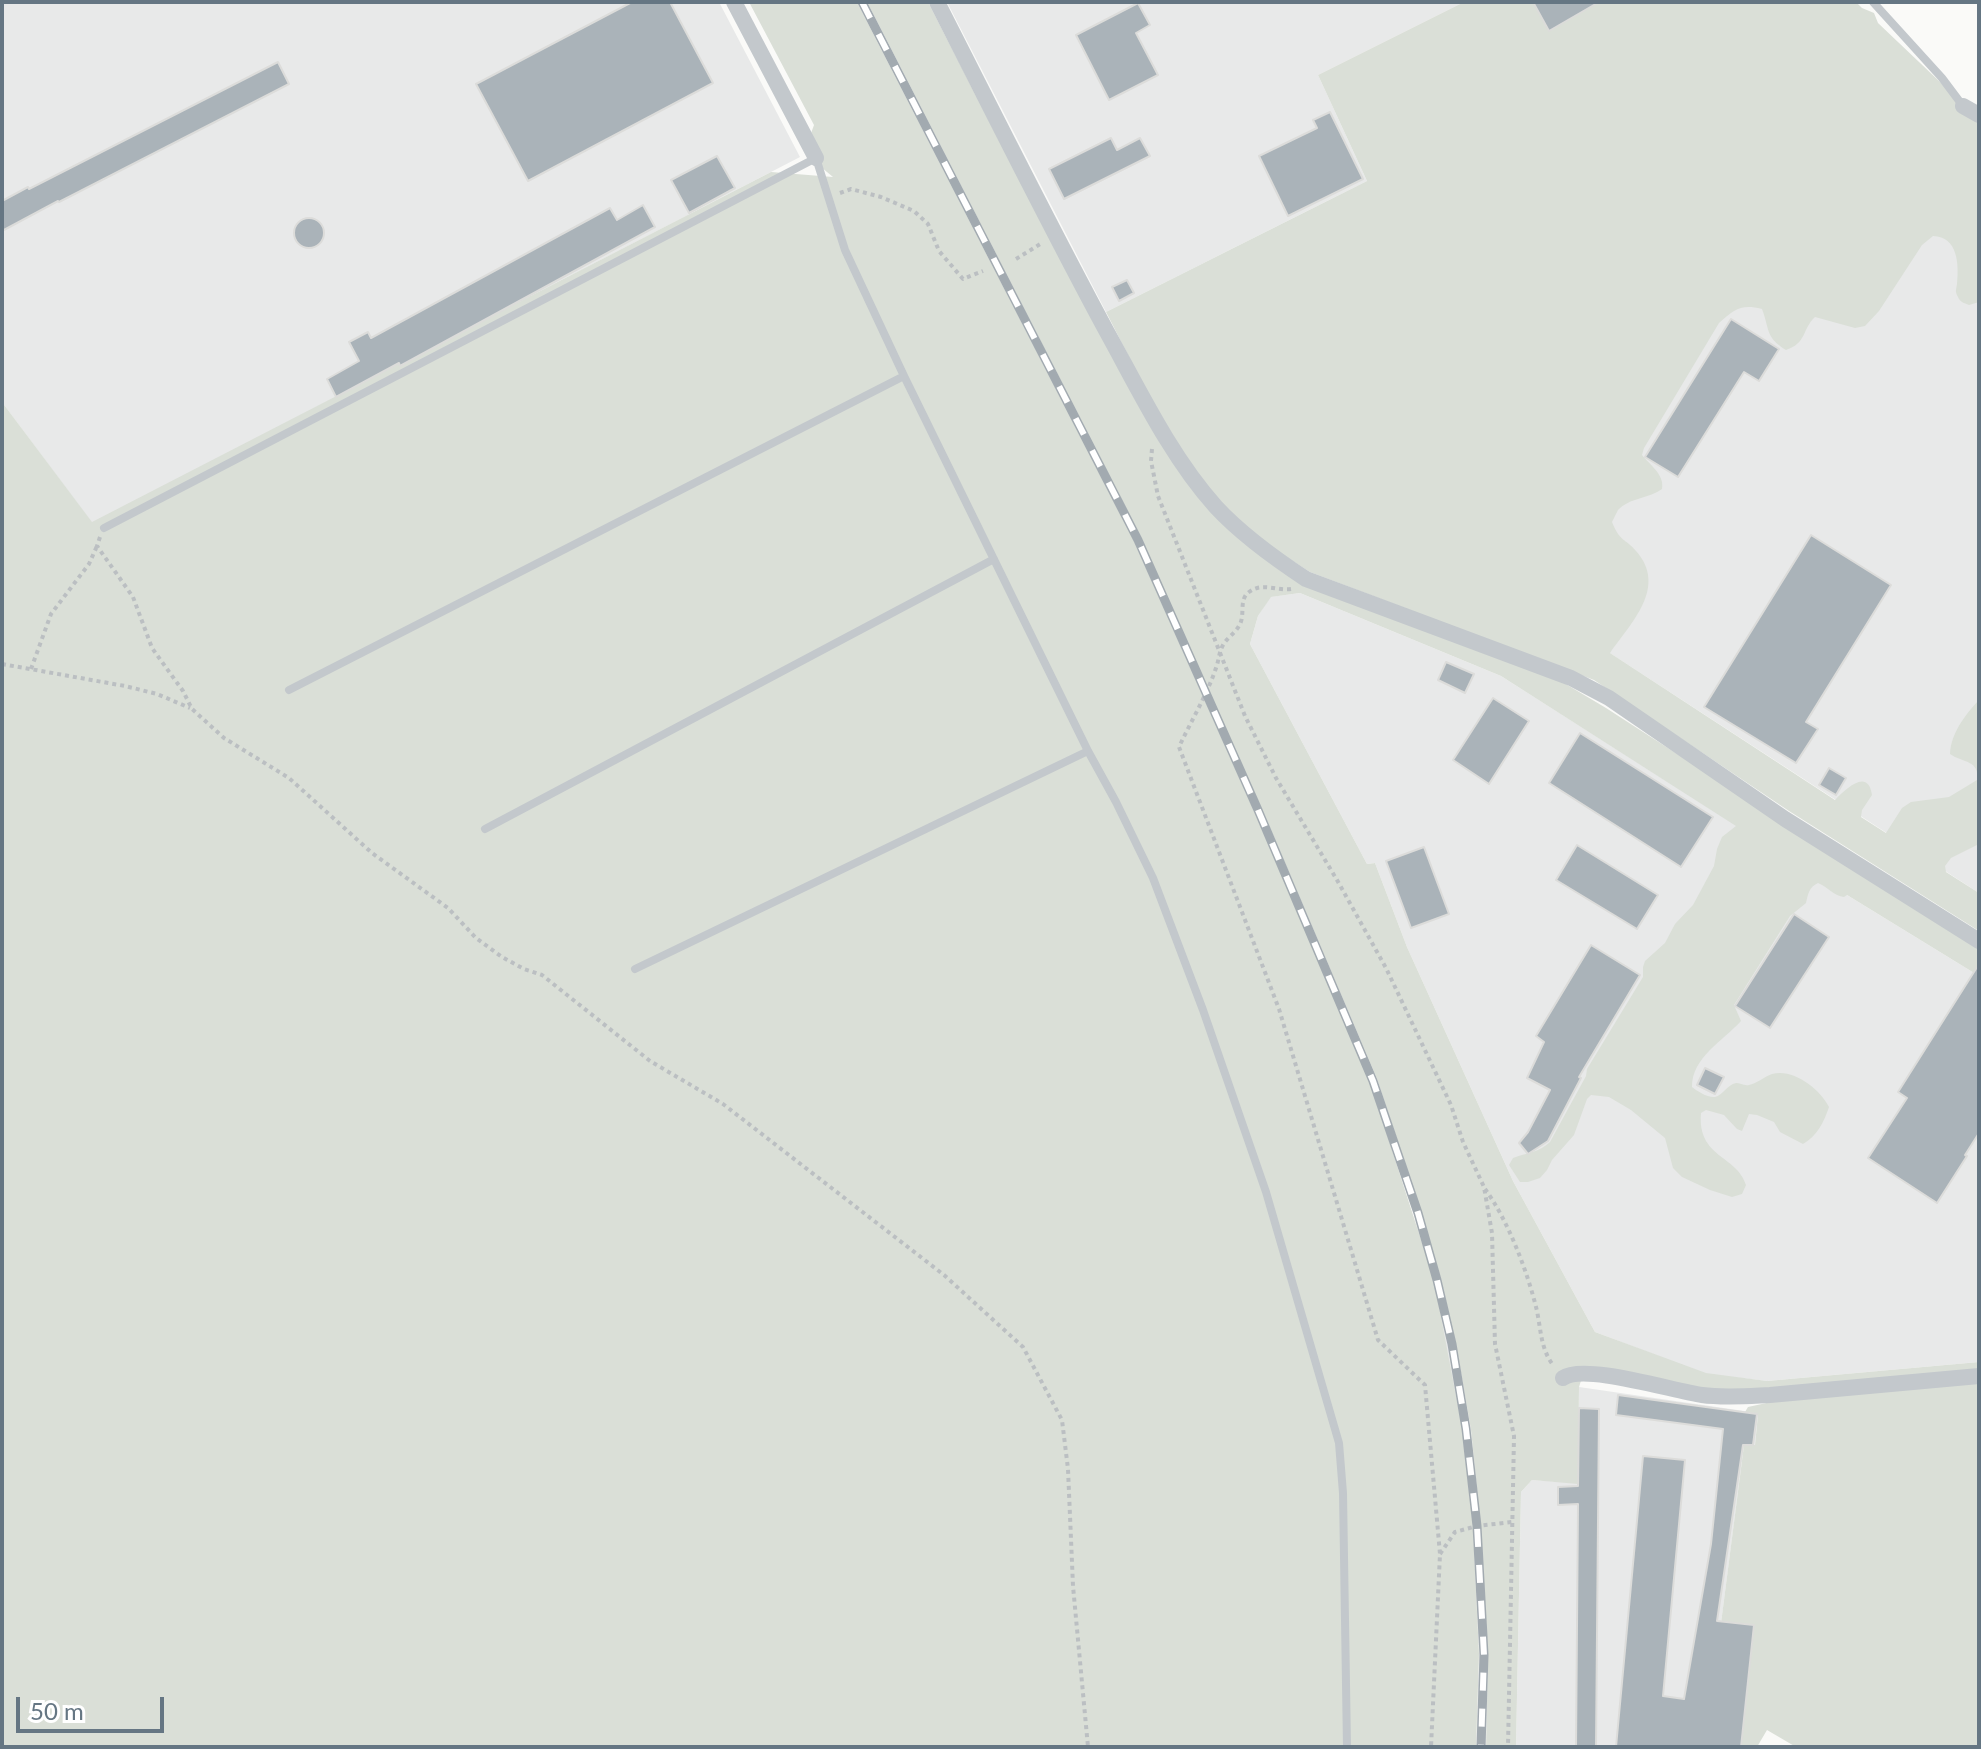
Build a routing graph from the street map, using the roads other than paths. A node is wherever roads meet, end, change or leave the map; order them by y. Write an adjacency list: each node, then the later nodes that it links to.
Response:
1 (734, 2): 6 (street)
2 (937, 2): 13 (street)
3 (1873, 2): 4 (lane)
4 (1963, 106): 5 (street)
5 (1979, 115)
6 (816, 158): 7 (lane); 8 (lane)
7 (904, 376): 9 (lane); 10 (lane)
8 (104, 528)
9 (994, 559): 11 (lane); 12 (lane)
10 (289, 690)
11 (1088, 751): 14 (lane); 17 (lane)
12 (485, 829)
13 (1979, 941)
14 (635, 969)
15 (1979, 1376): 16 (street)
16 (1563, 1378)
17 (1347, 1747)

